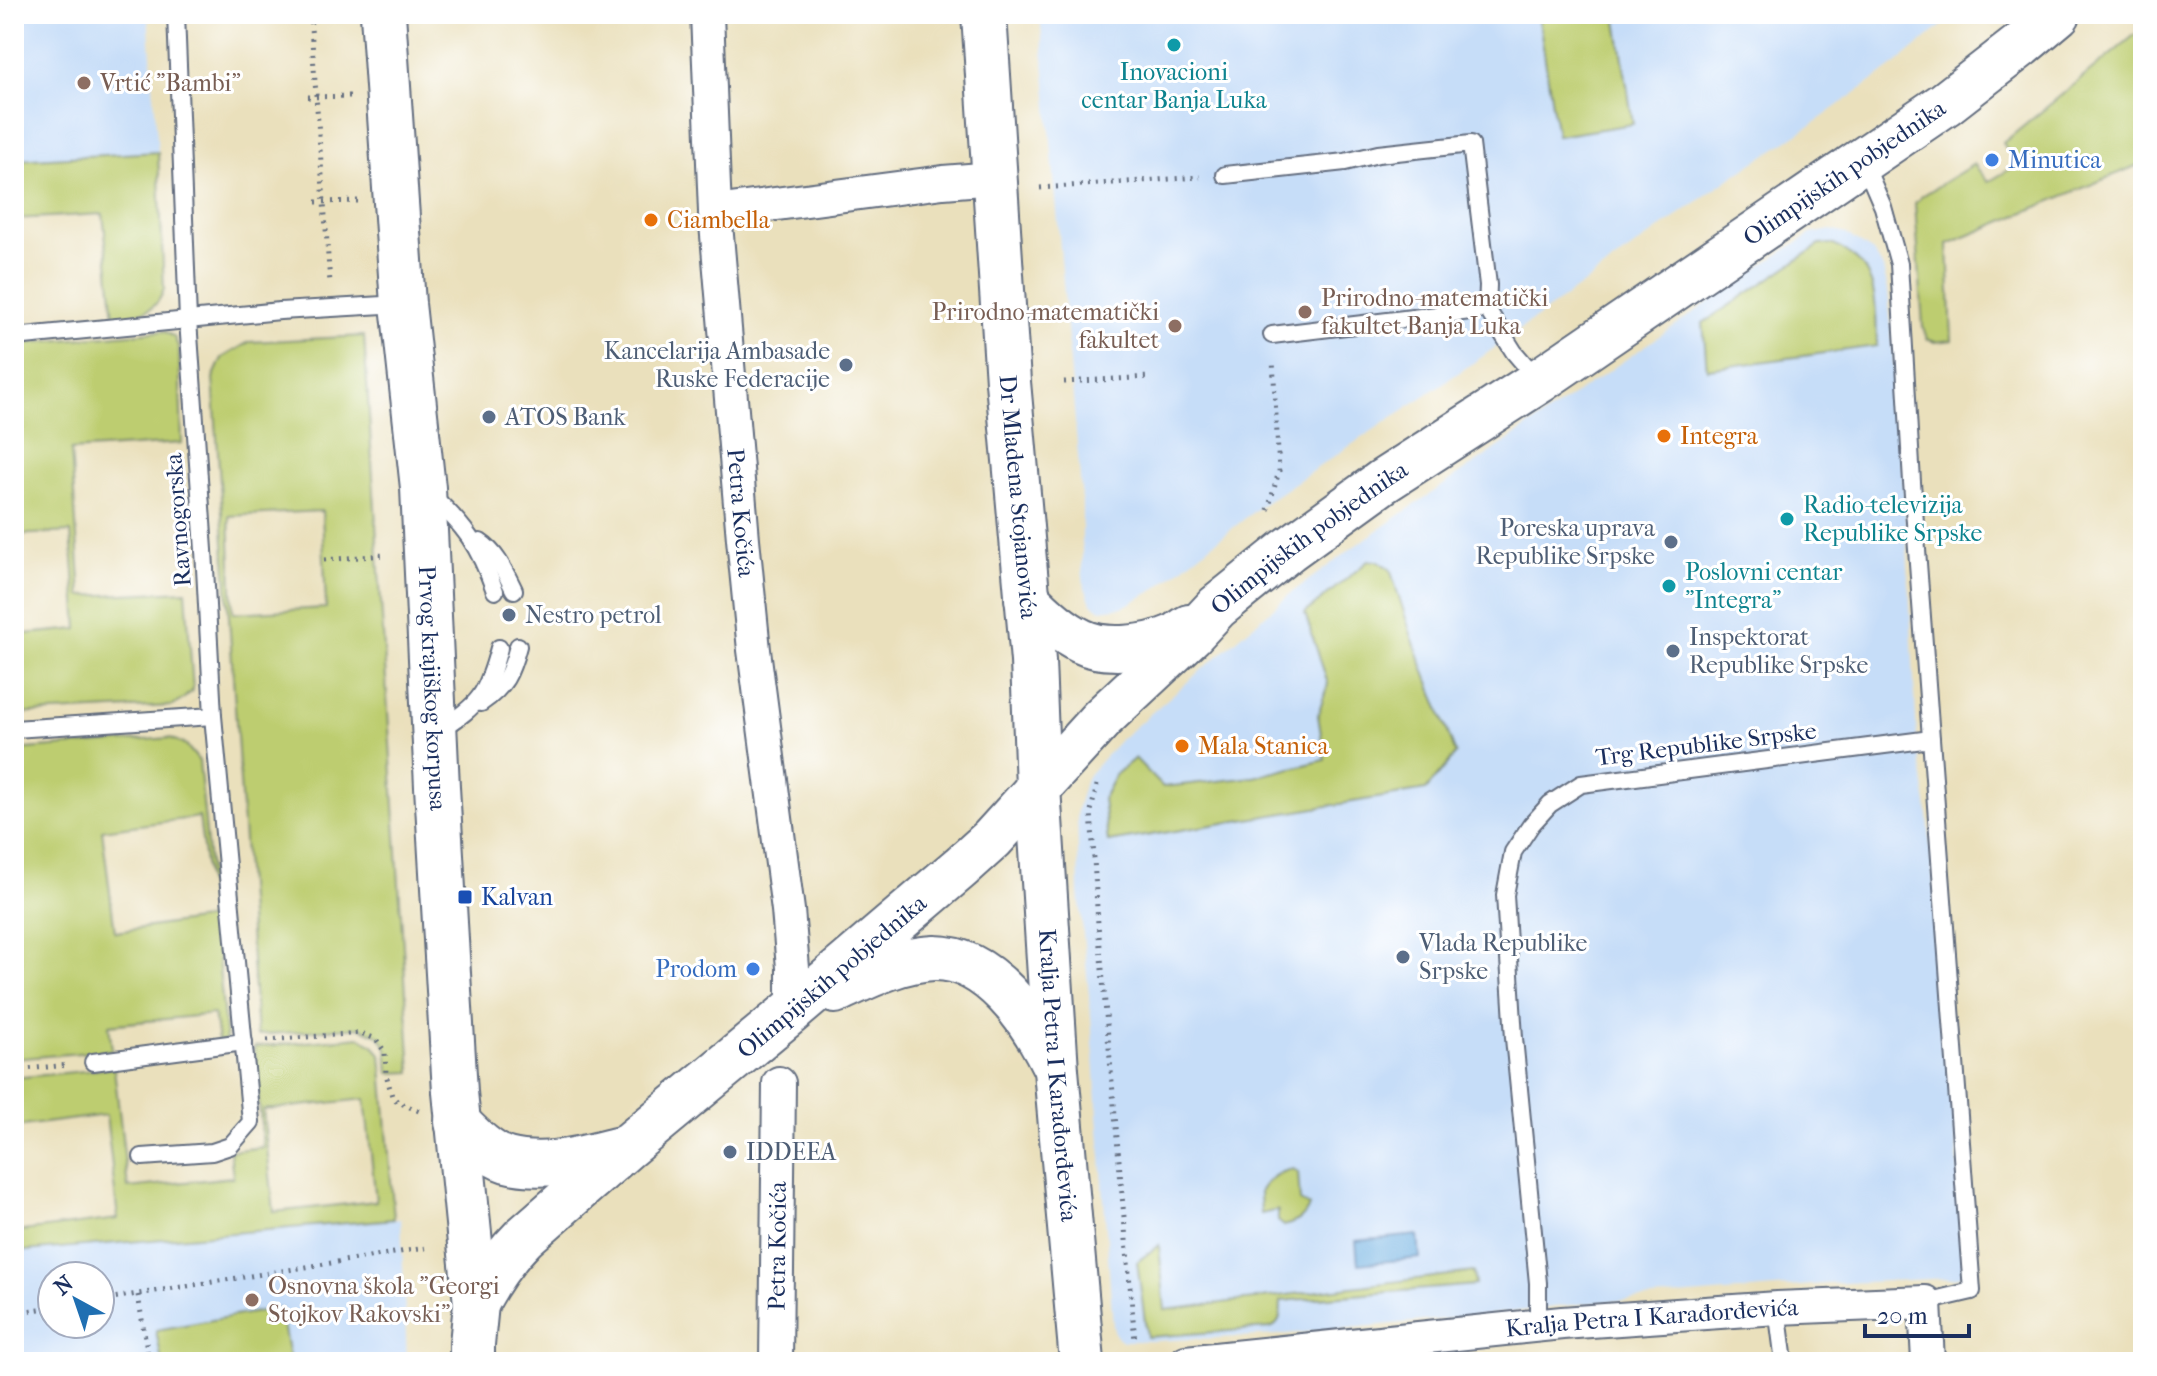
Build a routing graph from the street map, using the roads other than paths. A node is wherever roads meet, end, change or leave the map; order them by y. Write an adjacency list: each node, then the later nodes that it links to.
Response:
1 (176, 14): 12 (lane, Ravnogorska)
2 (383, 14): 10 (street, Prvog krajiškog korpusa)
3 (707, 14): 9 (street, Petra Kočića)
4 (984, 14): 8 (street, Dr Mladena Stojanovića)
5 (2058, 14): 6 (street, Olimpijskih pobjednika)
6 (1863, 161): 15 (street, Olimpijskih pobjednika); 27 (lane)
7 (1225, 175): 11 (lane)
8 (995, 178): 9 (street); 20 (street, Dr Mladena Stojanovića)
9 (715, 212): 29 (street, Petra Kočića)
10 (403, 304): 12 (lane); 16 (street, Prvog krajiškog korpusa)
11 (1487, 309): 13 (lane); 15 (lane)
12 (188, 320): 14 (lane); 24 (lane, Ravnogorska)
13 (1272, 335)
14 (14, 337)
15 (1539, 381): 21 (street, Olimpijskih pobjednika)
16 (423, 488): 17 (lane); 25 (street, Prvog krajiškog korpusa)
17 (469, 535): 18 (lane); 19 (lane)
18 (514, 590)
19 (495, 591)
20 (1027, 598): 21 (street); 28 (street, Dr Mladena Stojanovića)
21 (1217, 607): 28 (street, Olimpijskih pobjednika)
22 (518, 646): 25 (lane)
23 (499, 648): 25 (lane)
24 (213, 716): 26 (lane); 30 (lane, Ravnogorska)
25 (452, 722): 34 (street, Prvog krajiškog korpusa)
26 (14, 729)
27 (1931, 739): 37 (lane, Kralja Petra I Karađorđevića); 40 (lane, Trg Republike Srpske)
28 (1038, 787): 29 (street, Olimpijskih pobjednika); 32 (street, Kralja Petra I Karađorđevića)
29 (793, 1010): 32 (street); 35 (street, Olimpijskih pobjednika)
30 (244, 1042): 31 (lane); 36 (lane, Ravnogorska)
31 (93, 1062)
32 (1056, 1070): 43 (street, Kralja Petra I Karađorđevića)
33 (779, 1083): 42 (street, Petra Kočića)
34 (440, 1118): 35 (street, Olimpijskih pobjednika); 38 (street, Prvog krajiškog korpusa)
35 (627, 1147): 38 (street, Olimpijskih pobjednika)
36 (142, 1157)
37 (1925, 1302): 39 (street, Kralja Petra I Karađorđevića); 46 (street)
38 (476, 1304): 41 (street, Prvog krajiškog korpusa)
39 (1777, 1308): 40 (street, Kralja Petra I Karađorđevića); 45 (lane)
40 (1538, 1325): 44 (street, Kralja Petra I Karađorđevića)
41 (472, 1362)
42 (776, 1362)
43 (1082, 1362)
44 (1186, 1362)
45 (1784, 1362)
46 (1928, 1362)

